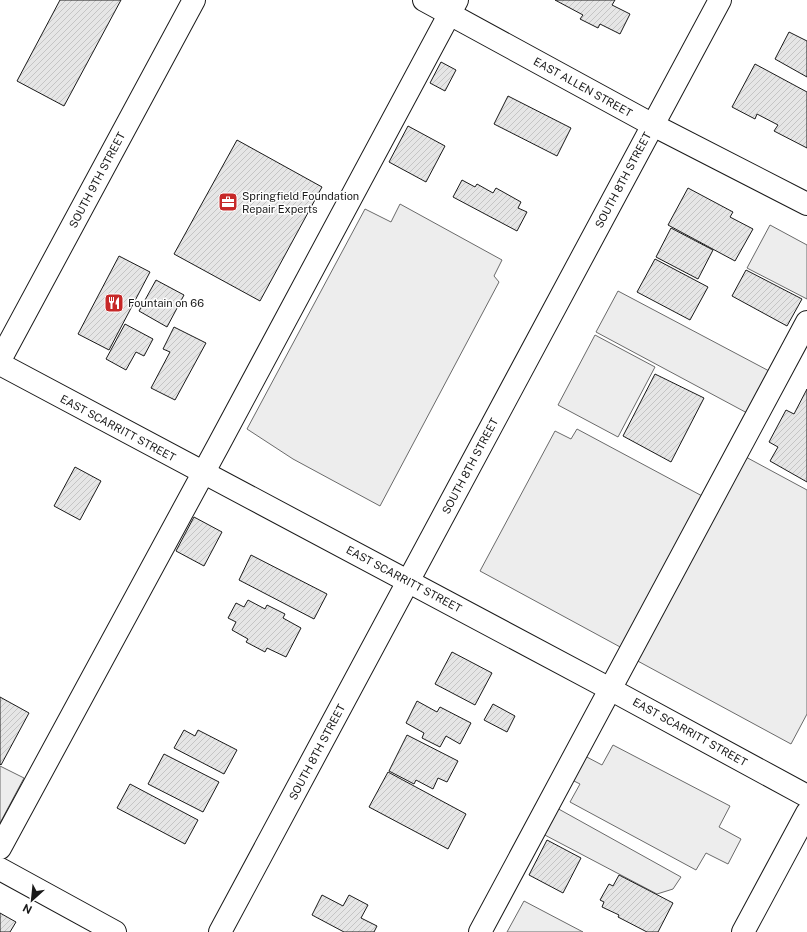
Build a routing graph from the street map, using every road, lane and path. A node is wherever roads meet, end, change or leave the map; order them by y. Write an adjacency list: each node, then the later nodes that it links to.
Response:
1 (194, 0): 8 (street, SOUTH 9TH STREET)
2 (424, 0): 4 (street, EAST ALLEN STREET)
3 (720, 0): 5 (street, SOUTH 8TH STREET)
4 (453, 7): 5 (street, EAST ALLEN STREET); 10 (street)
5 (653, 125): 6 (street, EAST ALLEN STREET); 11 (street, SOUTH 8TH STREET)
6 (807, 204)
7 (807, 322): 12 (street)
8 (0, 360)
9 (0, 364): 10 (street, EAST SCARRITT STREET)
10 (203, 473): 11 (street, EAST SCARRITT STREET); 15 (street)
11 (408, 581): 12 (street, EAST SCARRITT STREET); 18 (street, SOUTH 8TH STREET)
12 (610, 689): 13 (street, EAST SCARRITT STREET); 19 (street)
13 (807, 796)
14 (807, 813): 20 (street)
15 (0, 848)
16 (0, 869): 17 (street)
17 (115, 932)
18 (220, 932)
19 (480, 932)
20 (743, 932)

